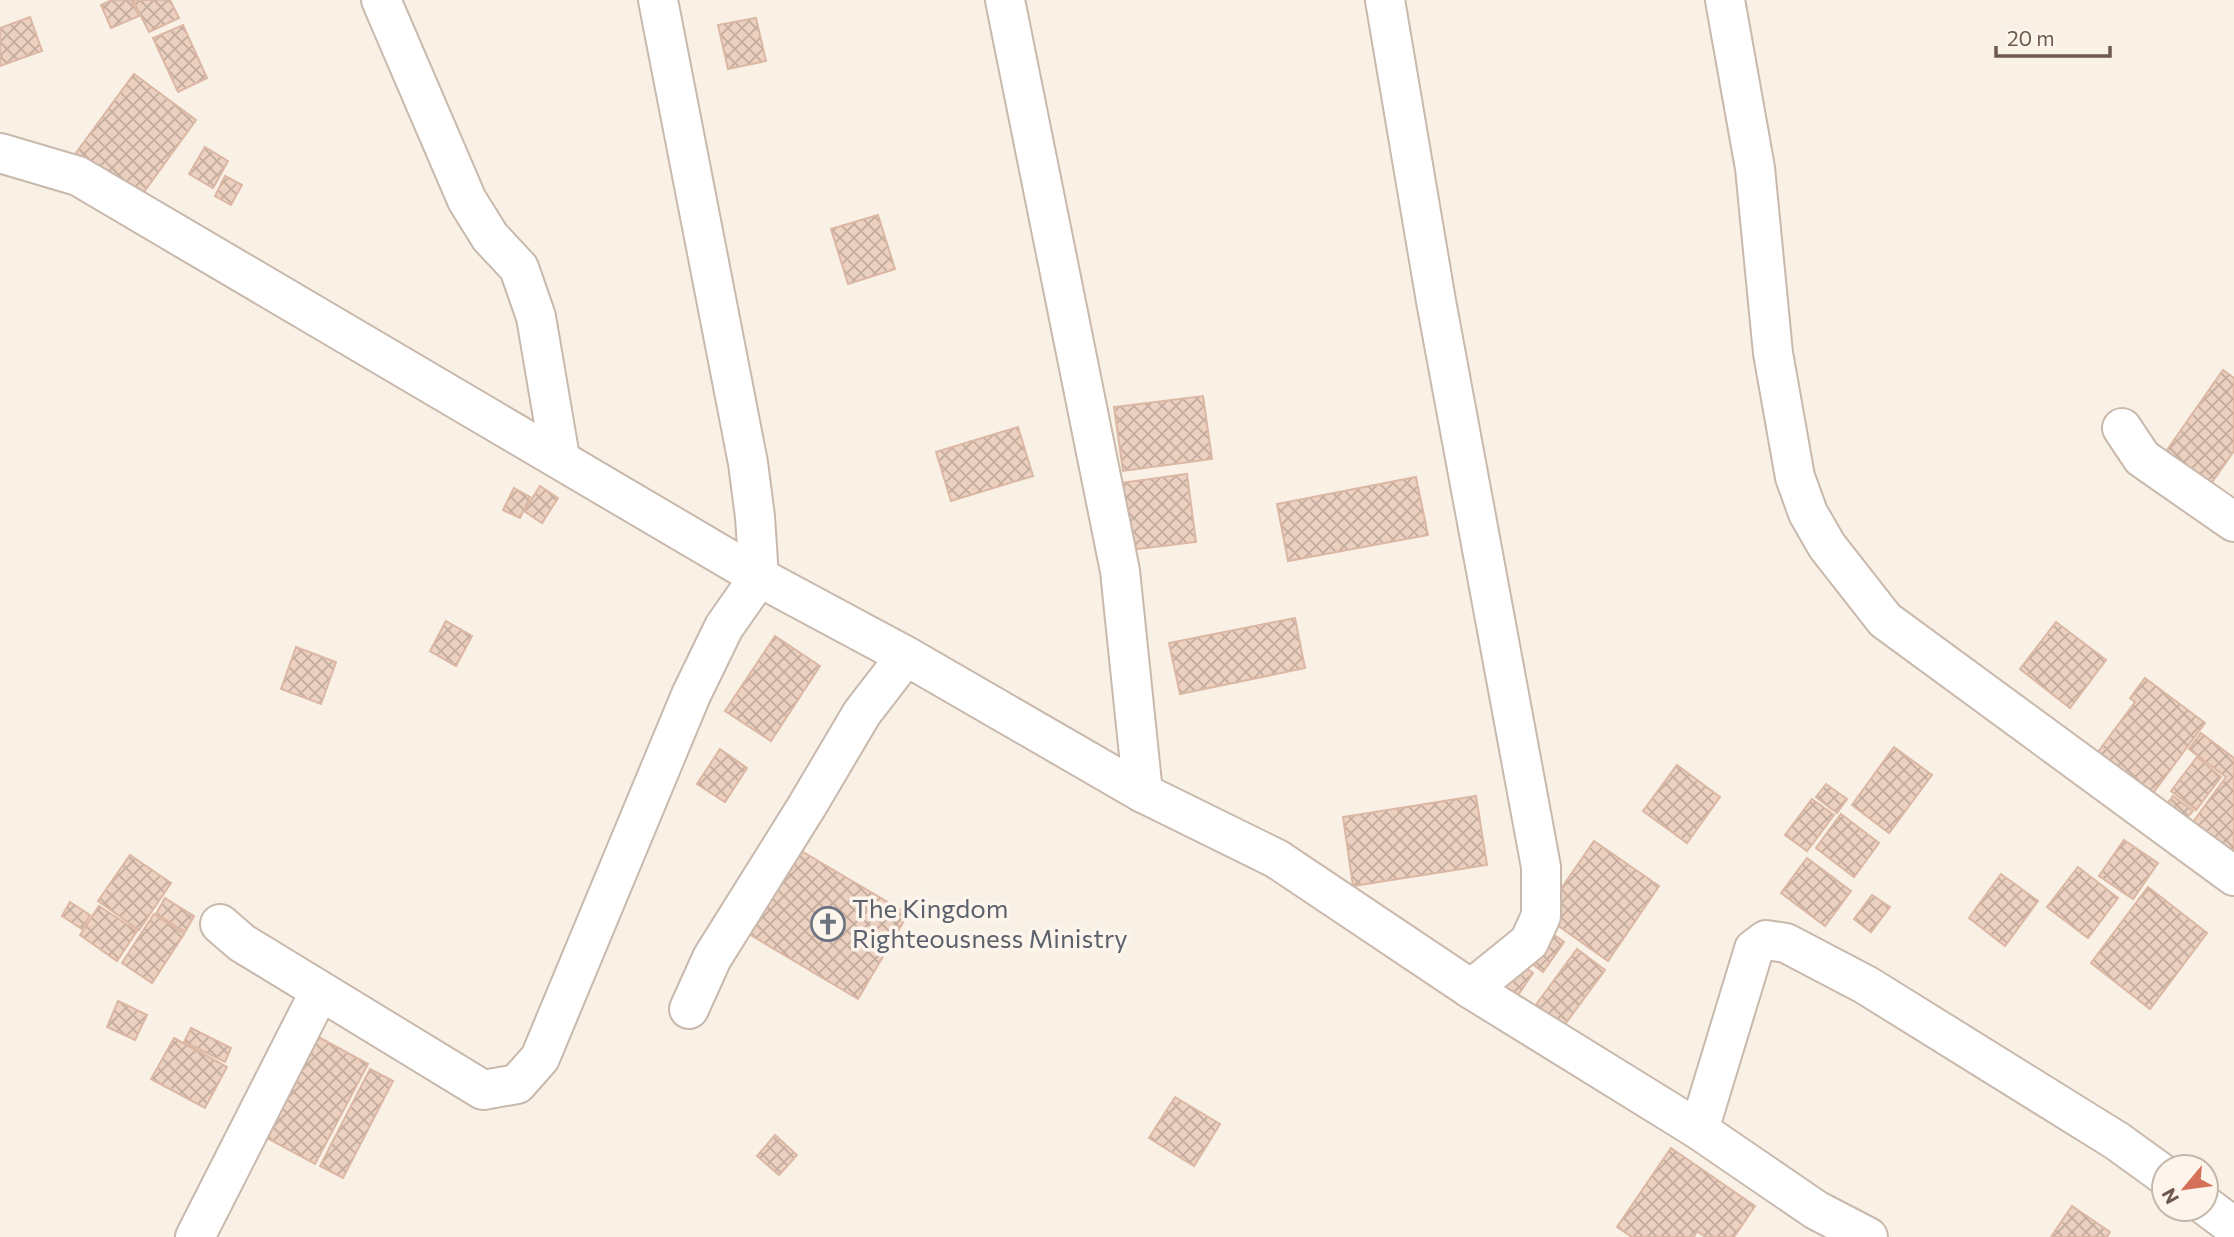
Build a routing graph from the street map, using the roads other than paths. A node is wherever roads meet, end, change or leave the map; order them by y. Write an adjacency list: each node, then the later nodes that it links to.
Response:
1 (381, 0): 8 (street)
2 (659, 0): 10 (street)
3 (1005, 0): 12 (street)
4 (1385, 0): 15 (street)
5 (1726, 0): 13 (street)
6 (0, 153): 8 (street)
7 (2122, 428): 9 (street)
8 (560, 458): 10 (street)
9 (2234, 523)
10 (759, 577): 11 (street); 16 (street)
11 (906, 656): 12 (street); 17 (street)
12 (1143, 793): 15 (street)
13 (2234, 876)
14 (220, 924): 16 (street)
15 (1471, 989): 18 (street)
16 (320, 991): 20 (street)
17 (689, 1009)
18 (1699, 1130): 19 (street); 21 (street)
19 (2150, 1165)
20 (195, 1237)
21 (1868, 1237)

